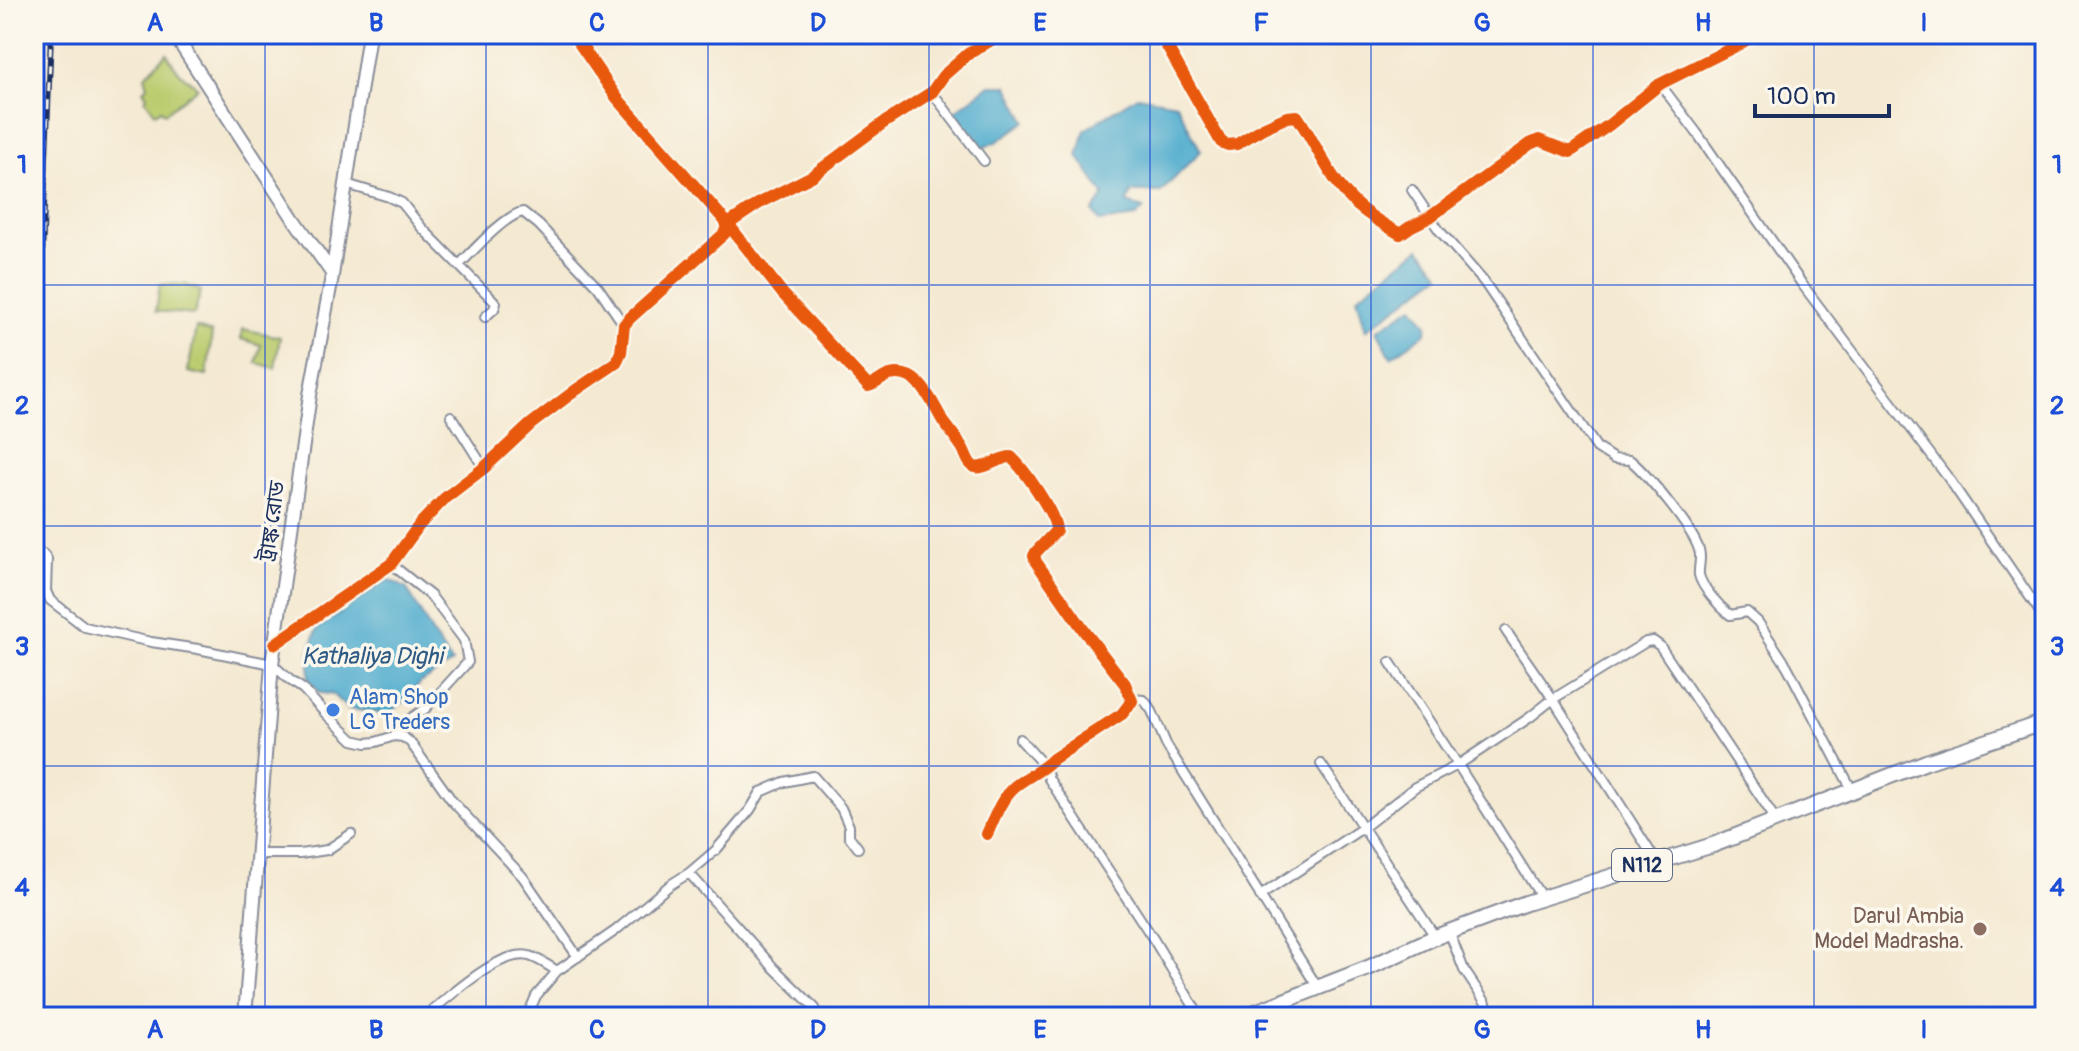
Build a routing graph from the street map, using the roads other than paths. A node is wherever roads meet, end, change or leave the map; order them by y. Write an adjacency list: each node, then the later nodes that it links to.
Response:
1 (174, 34): 15 (main road)
2 (369, 34): 10 (main road, ট্রাঙ্ক রোড)
3 (573, 34): 13 (street)
4 (1001, 34): 8 (street)
5 (1160, 34): 12 (street)
6 (1756, 34): 7 (street)
7 (1660, 84): 12 (street); 22 (street)
8 (932, 92): 9 (street); 13 (street)
9 (984, 161)
10 (346, 184): 14 (street); 15 (main road, ট্রাঙ্ক রোড)
11 (1412, 190): 12 (street)
12 (1430, 217): 35 (street)
13 (728, 224): 17 (street); 27 (street)
14 (459, 265): 16 (street); 17 (street)
15 (332, 273): 24 (main road, ট্রাঙ্ক রোড)
16 (485, 317)
17 (624, 325): 19 (street)
18 (451, 416): 19 (street)
19 (484, 468): 21 (street)
20 (34, 553): 26 (street)
21 (391, 564): 24 (street); 30 (street)
22 (2045, 619)
23 (1506, 631): 28 (street)
24 (275, 644): 26 (main road, ট্রাঙ্ক রোড)
25 (1390, 662): 33 (street)
26 (272, 664): 30 (street); 41 (main road, ট্রাঙ্ক রোড)
27 (1132, 699): 34 (street); 44 (street)
28 (1553, 699): 33 (street); 36 (street); 42 (street)
29 (2045, 722): 35 (highway, N112)
30 (394, 736): 48 (street)
31 (1020, 739): 34 (street)
32 (1321, 764): 37 (street)
33 (1458, 765): 37 (street); 45 (street)
34 (1045, 767): 39 (street); 55 (street)
35 (1852, 790): 36 (highway, N112)
36 (1776, 820): 42 (highway, N112)
37 (1364, 827): 44 (street); 47 (street)
38 (351, 834): 41 (street)
39 (987, 834)
40 (858, 848): 43 (street)
41 (258, 854): 52 (main road, ট্রাঙ্ক রোড)
42 (1656, 861): 45 (highway, N112)
43 (689, 873): 48 (street); 51 (street)
44 (1260, 896): 50 (street)
45 (1542, 898): 46 (highway, N112)
46 (1450, 934): 47 (highway, N112); 57 (street)
47 (1433, 938): 50 (highway, N112)
48 (578, 957): 49 (street)
49 (557, 971): 53 (street); 54 (street)
50 (1318, 988): 56 (highway, N112)
51 (815, 1008)
52 (245, 1017)
53 (424, 1017)
54 (533, 1017)
55 (1200, 1017)
56 (1243, 1017)
57 (1486, 1017)

